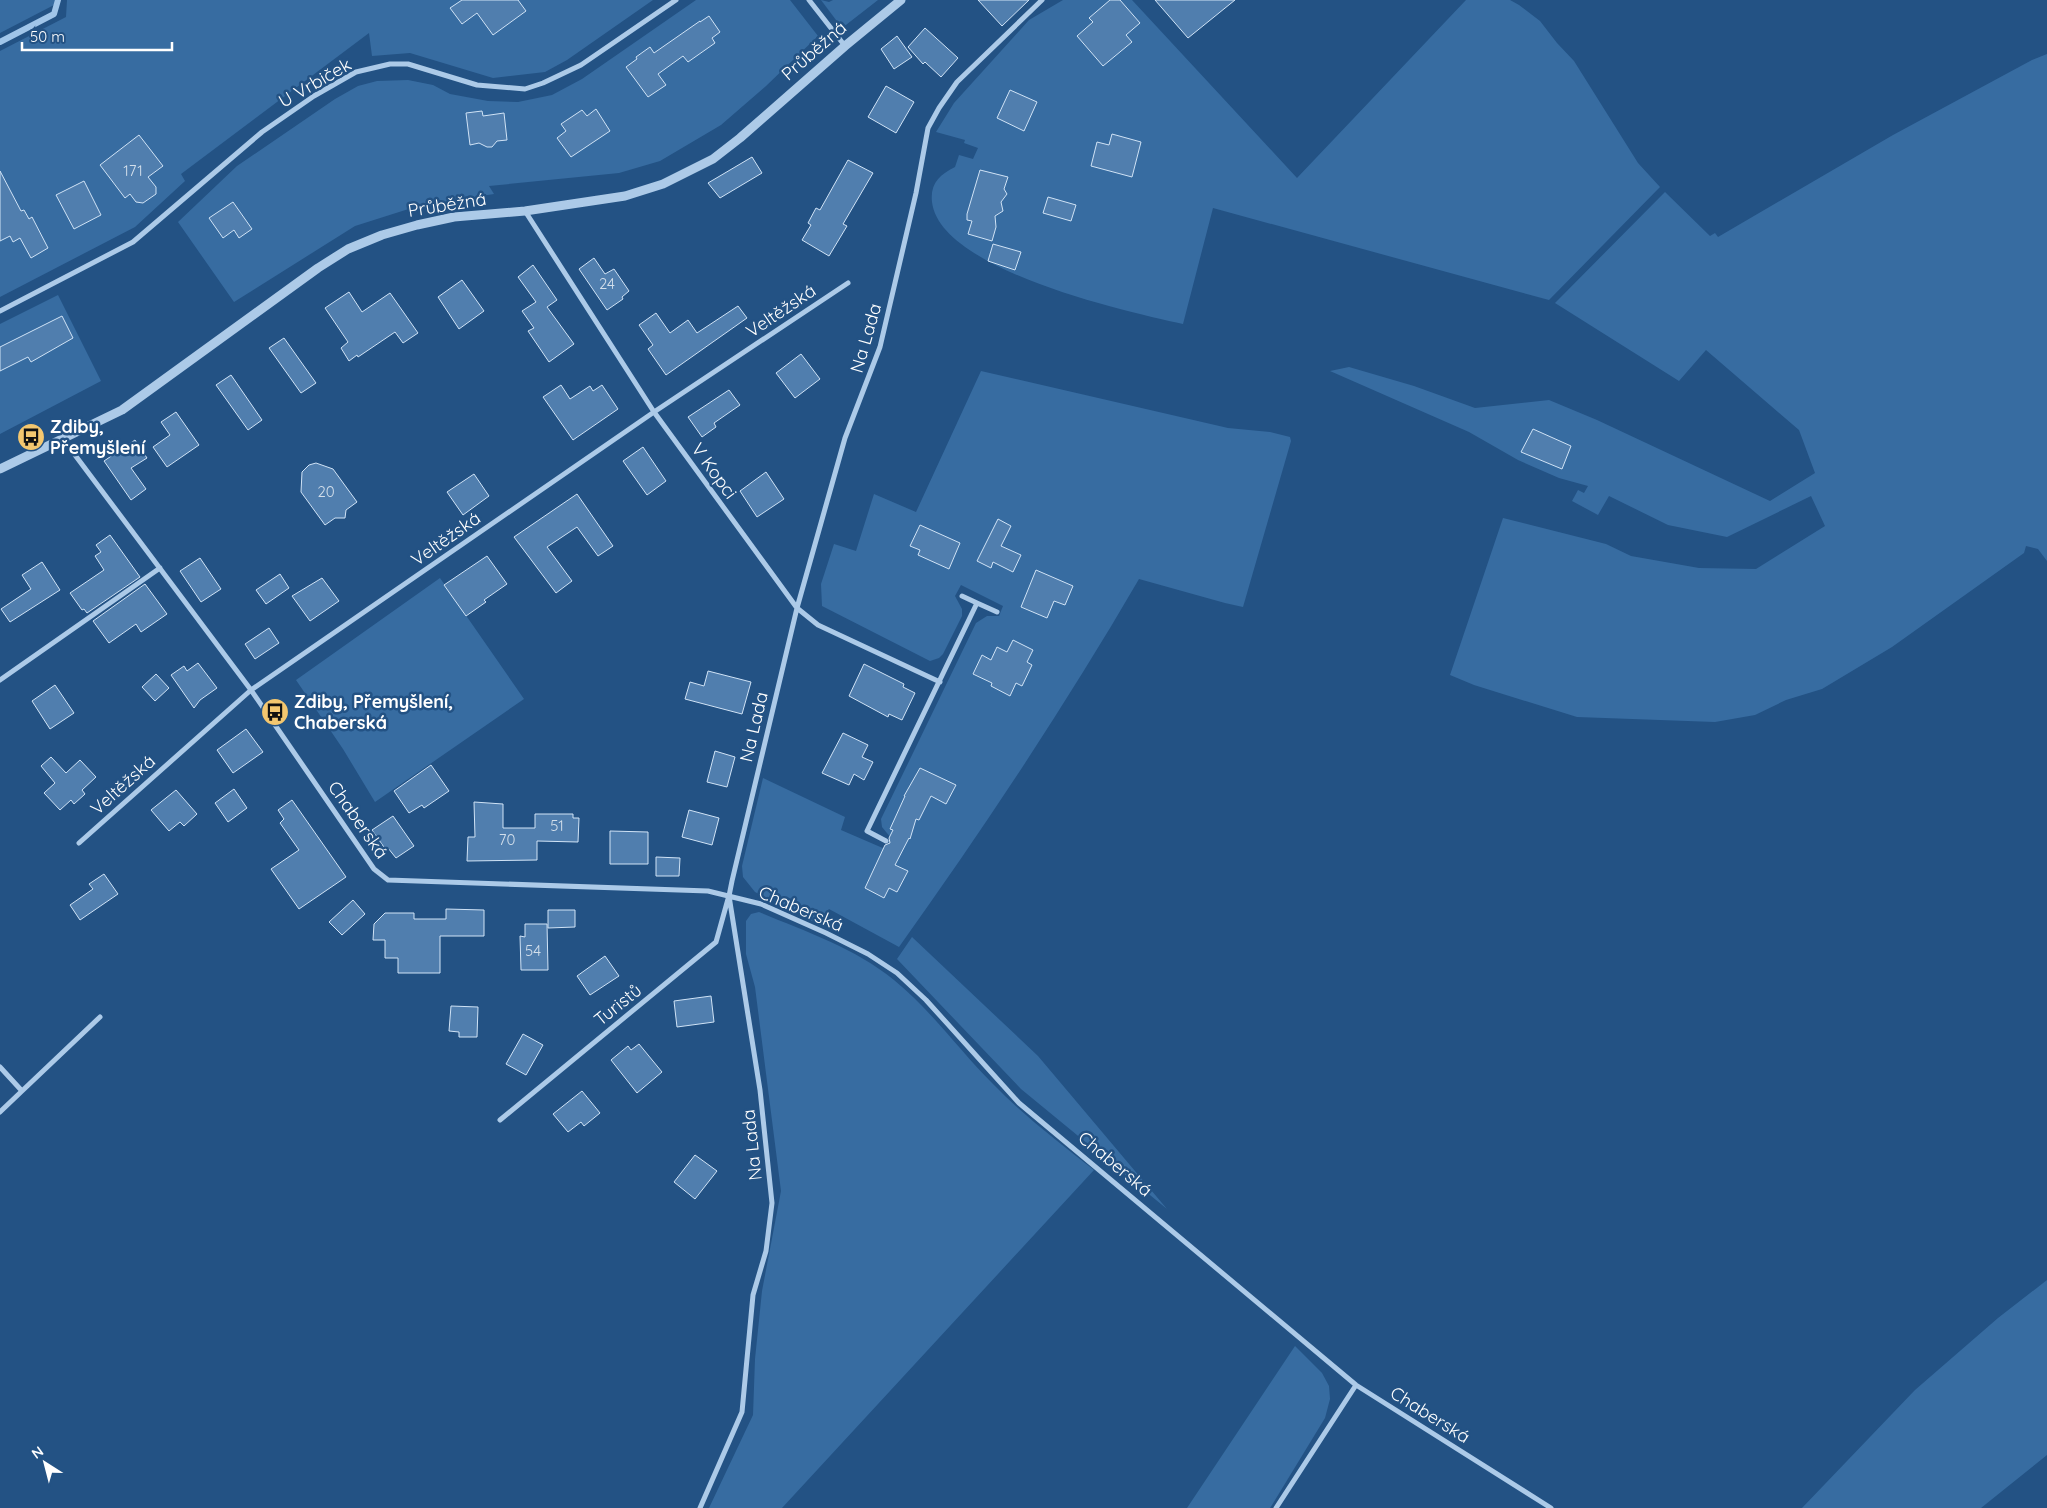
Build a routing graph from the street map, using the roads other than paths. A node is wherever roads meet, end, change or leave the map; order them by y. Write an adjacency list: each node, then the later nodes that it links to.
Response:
1 (676, 0): 8 (street, U Vrbiček)
2 (809, 0): 5 (street)
3 (901, 0): 5 (street, Průběžná)
4 (1042, 0): 15 (street, Na Lada)
5 (845, 46): 6 (street, Průběžná)
6 (525, 211): 9 (street, V Kopci); 10 (street, Průběžná)
7 (848, 283): 9 (street, Veltěžská)
8 (0, 311)
9 (654, 412): 15 (street, V Kopci); 19 (street, Veltěžská)
10 (63, 439): 11 (street, Průběžná); 12 (street, Chaberská)
11 (0, 469)
12 (160, 568): 17 (street); 19 (street, Chaberská)
13 (962, 596): 14 (street)
14 (977, 603): 16 (street); 18 (street)
15 (797, 608): 18 (street, V Kopci); 22 (street, Na Lada)
16 (997, 612)
17 (0, 680)
18 (940, 682): 20 (street)
19 (251, 690): 21 (street, Veltěžská); 22 (street, Chaberská)
20 (886, 841)
21 (79, 843)
22 (729, 896): 27 (street, Turistů); 28 (street, Chaberská); 29 (street, Na Lada)
23 (100, 1017): 25 (street)
24 (0, 1068): 25 (street)
25 (22, 1091): 26 (street)
26 (0, 1112)
27 (500, 1120)
28 (1356, 1385): 30 (street); 31 (street, Chaberská)
29 (700, 1508)
30 (1276, 1508)
31 (1551, 1508)

